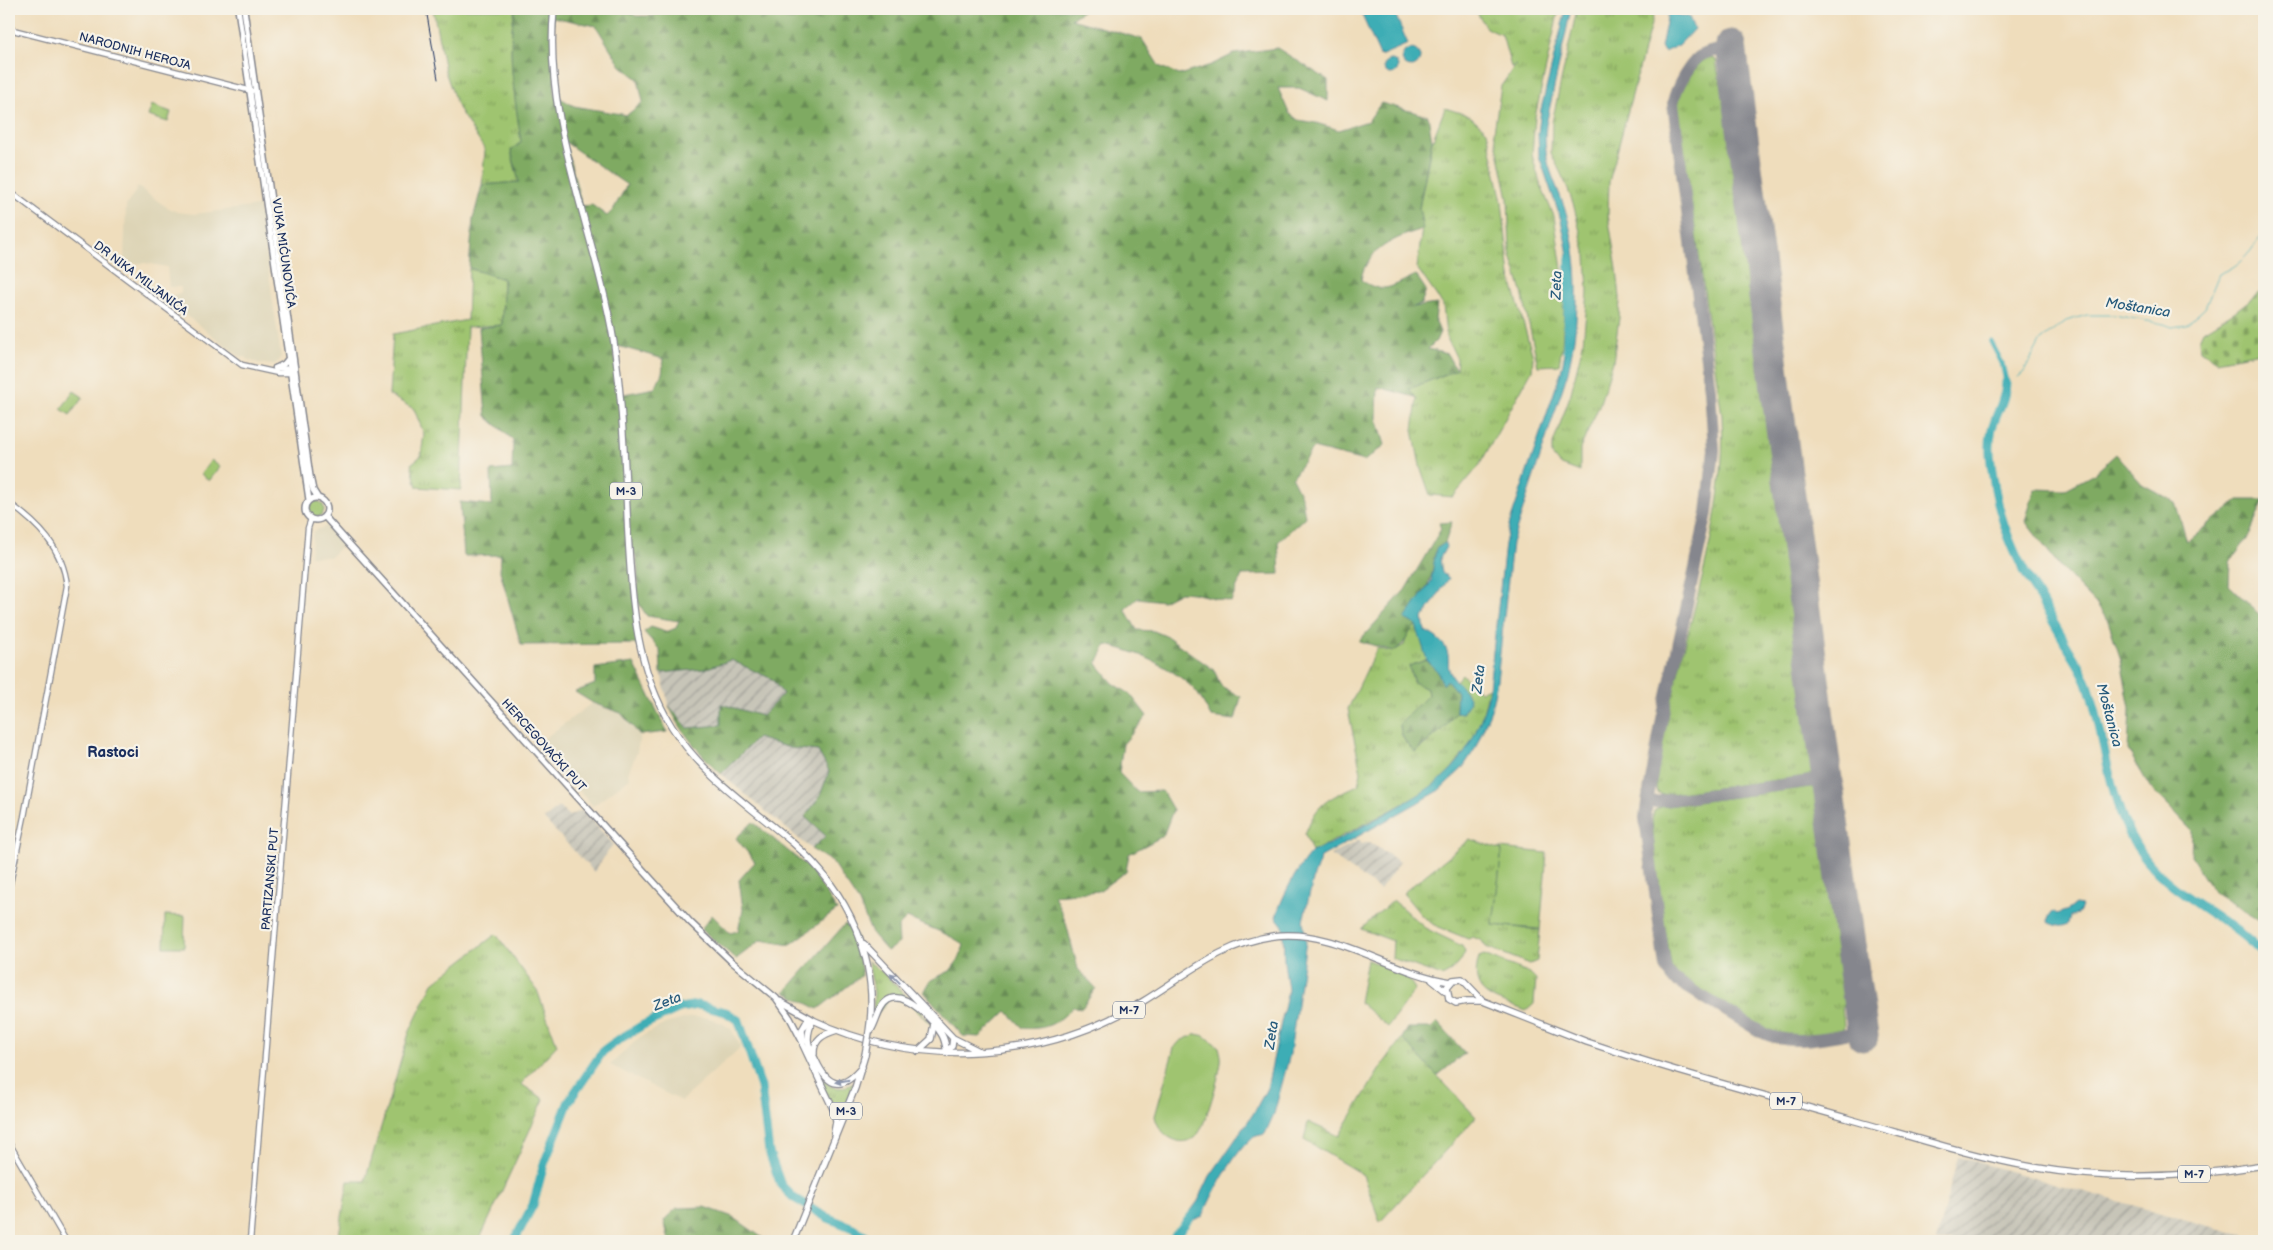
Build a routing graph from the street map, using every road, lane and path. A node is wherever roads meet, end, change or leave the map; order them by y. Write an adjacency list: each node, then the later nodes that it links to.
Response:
1 (238, 9): 5 (main road, VUKA MIĆUNOVIĆA)
2 (244, 9): 5 (main road, VUKA MIĆUNOVIĆA)
3 (554, 9): 17 (main road, M-3)
4 (9, 29): 5 (street, NARODNIH HEROJA)
5 (254, 90): 7 (main road, VUKA MIĆUNOVIĆA); 10 (main road, VUKA MIĆUNOVIĆA)
6 (9, 191): 9 (street, DR NIKA MILJANIĆA)
7 (289, 358): 8 (main road); 10 (main road, VUKA MIĆUNOVIĆA)
8 (276, 368): 9 (street); 10 (street)
9 (267, 371): 10 (street, DR NIKA MILJANIĆA)
10 (294, 371): 11 (main road, VUKA MIĆUNOVIĆA); 12 (main road, VUKA MIĆUNOVIĆA)
11 (318, 498): 12 (main road); 14 (main road)
12 (309, 500): 15 (main road)
13 (9, 503): 16 (street)
14 (324, 516): 15 (main road); 22 (main road, HERCEGOVAČKI PUT)
15 (311, 519): 41 (street, PARTIZANSKI PUT)
16 (9, 888)
17 (862, 943): 28 (main road, M-3); 29 (main road, one-way to 17)
18 (1430, 979): 19 (main road, M-7); 21 (main road, M-7); 32 (main road, M-7)
19 (1450, 982): 20 (main road, M-7); 21 (main road)
20 (1471, 990): 23 (main road); 24 (main road, M-7)
21 (1447, 992): 23 (main road, M-7)
22 (776, 998): 25 (main road); 30 (main road)
23 (1467, 1000): 24 (main road, M-7)
24 (1484, 1001): 38 (main road, M-7)
25 (811, 1019): 27 (main road, M-7); 30 (main road); 34 (main road)
26 (934, 1024): 28 (main road); 31 (main road); 33 (main road)
27 (837, 1030): 31 (main road, M-7); 34 (main road)
28 (869, 1032): 35 (main road, M-3, bridge)
29 (953, 1038): 32 (main road); 33 (main road)
30 (802, 1043): 37 (main road)
31 (918, 1051): 33 (main road, M-7)
32 (982, 1052): 33 (main road, M-7)
33 (947, 1053)
34 (814, 1055): 35 (main road, one-way to 34)
35 (862, 1067): 37 (main road, M-3)
36 (9, 1143): 40 (street)
37 (829, 1155): 39 (main road, M-3)
38 (2264, 1165)
39 (794, 1238)
40 (66, 1241)
41 (250, 1241)

